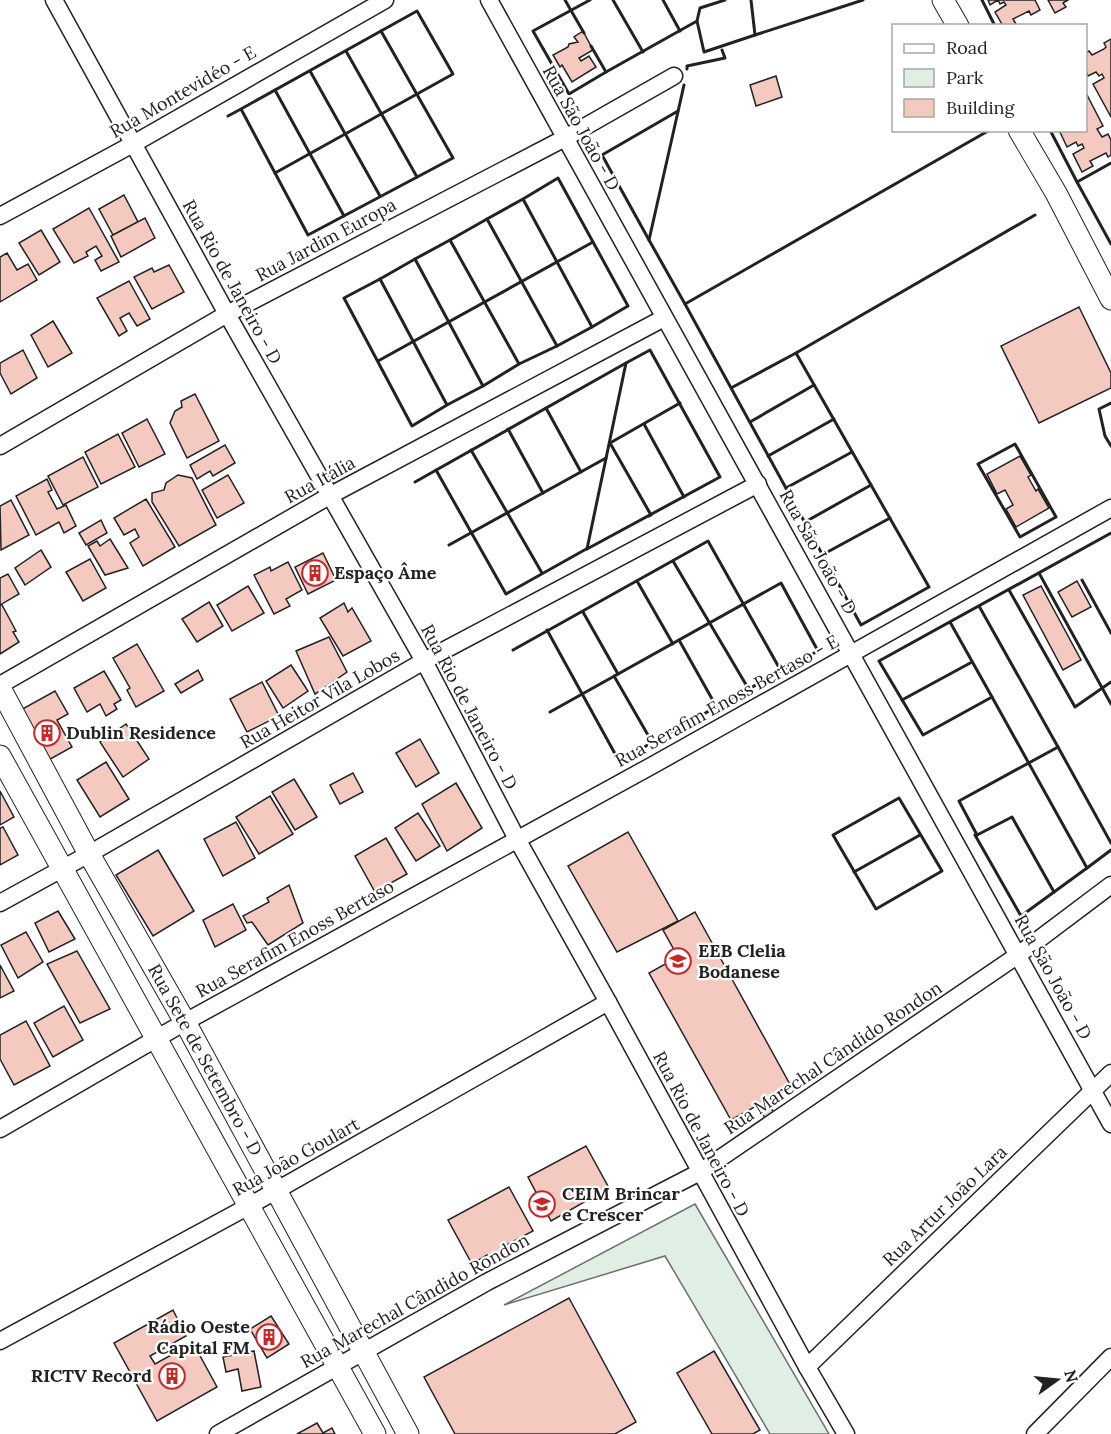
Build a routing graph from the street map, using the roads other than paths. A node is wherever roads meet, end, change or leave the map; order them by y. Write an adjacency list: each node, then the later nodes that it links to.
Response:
1 (54, 0): 9 (street, Rua Rio de Janeiro - D)
2 (385, 0): 9 (street, Rua Montevidéo - E)
3 (489, 0): 8 (street, Rua São João - D)
4 (944, 0): 5 (street)
5 (957, 24)
6 (674, 76): 8 (street, Rua Jardim Europa)
7 (1020, 132): 11 (street)
8 (565, 138): 12 (street, Rua Jardim Europa); 13 (street, Rua São João - D)
9 (133, 144): 10 (street, Rua Montevidéo - E); 12 (street, Rua Rio de Janeiro - D)
10 (0, 216)
11 (1111, 299)
12 (227, 314): 14 (street, Rua Jardim Europa); 16 (street, Rua Rio de Janeiro - D)
13 (664, 318): 15 (street, Rua São João - D); 16 (street, Rua Itália)
14 (0, 446)
15 (758, 484): 18 (street, Rua São João - D); 19 (street, Rua Heitor Vila Lobos)
16 (331, 495): 19 (street, Rua Rio de Janeiro - D); 20 (street, Rua Itália)
17 (1111, 508): 18 (street, Rua Serafim Enoss Bertaso - E)
18 (852, 654): 22 (street, Rua Serafim Enoss Bertaso - E); 27 (street, Rua São João - D)
19 (424, 661): 22 (street, Rua Rio de Janeiro - D); 23 (street, Rua Heitor Vila Lobos)
20 (0, 687): 23 (street, Rua Sete de Setembro - D)
21 (0, 756): 24 (street, Rua Sete de Setembro - D)
22 (517, 839): 28 (street, Rua Rio de Janeiro - D); 29 (street, Rua Serafim Enoss Bertaso)
23 (88, 854): 24 (street, Rua Heitor Vila Lobos); 29 (street, Rua Sete de Setembro - D)
24 (63, 868): 26 (street, Rua Heitor Vila Lobos); 30 (street, Rua Sete de Setembro - D)
25 (1111, 885): 27 (street, Rua Marechal Cândido Rondon)
26 (0, 903)
27 (1018, 955): 32 (street, Rua São João - D); 35 (street, Rua Marechal Cândido Rondon)
28 (608, 1002): 35 (street, Rua Rio de Janeiro - D); 36 (street, Rua João Goulart)
29 (185, 1022): 30 (street, Rua Serafim Enoss Bertaso); 36 (street, Rua Sete de Setembro - D)
30 (156, 1039): 34 (street, Rua Serafim Enoss Bertaso); 37 (street, Rua Sete de Setembro - D)
31 (1111, 1073): 32 (street, Rua Artur João Lara)
32 (1093, 1090): 33 (street, Rua São João - D); 42 (street, Rua Artur João Lara)
33 (1111, 1124)
34 (0, 1129)
35 (700, 1172): 39 (street, Rua Marechal Cândido Rondon); 42 (street, Rua Rio de Janeiro - D)
36 (277, 1190): 37 (street, Rua João Goulart); 39 (street, Rua Sete de Setembro - D)
37 (249, 1206): 38 (street, Rua João Goulart); 41 (street, Rua Sete de Setembro - D)
38 (0, 1341)
39 (364, 1353): 41 (street, Rua Marechal Cândido Rondon); 45 (street, Rua Sete de Setembro - D)
40 (1111, 1357): 47 (street)
41 (339, 1365): 43 (street, Rua Marechal Cândido Rondon); 44 (street, Rua Sete de Setembro - D)
42 (807, 1367): 46 (street, Rua Rio de Janeiro - D)
43 (218, 1434)
44 (375, 1434)
45 (408, 1434)
46 (846, 1434)
47 (1035, 1434)

